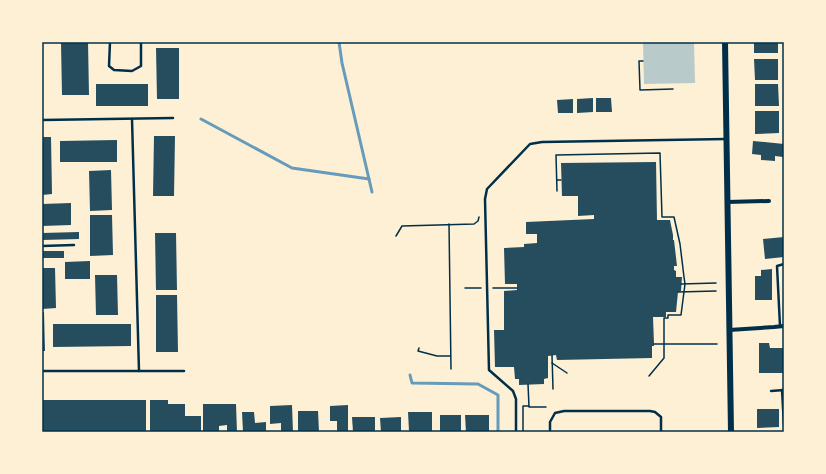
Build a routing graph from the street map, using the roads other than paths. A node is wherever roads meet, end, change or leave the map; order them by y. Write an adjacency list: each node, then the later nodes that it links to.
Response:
1 (110, 42): 2 (lane)
2 (141, 42)
3 (725, 42): 7 (street)
4 (173, 118): 5 (lane)
5 (132, 119): 6 (lane); 16 (lane)
6 (42, 120)
7 (726, 139): 9 (street); 21 (lane)
8 (769, 201): 9 (street)
9 (727, 202): 14 (street)
10 (74, 245): 11 (lane)
11 (42, 246)
12 (784, 264): 13 (lane)
13 (782, 326): 14 (street)
14 (729, 330): 24 (street)
15 (42, 371): 16 (lane)
16 (139, 371): 17 (lane)
17 (184, 371)
18 (783, 390): 19 (lane); 20 (lane)
19 (771, 391)
20 (784, 425)
21 (516, 432)
22 (550, 432): 23 (lane)
23 (661, 432)
24 (731, 432)

